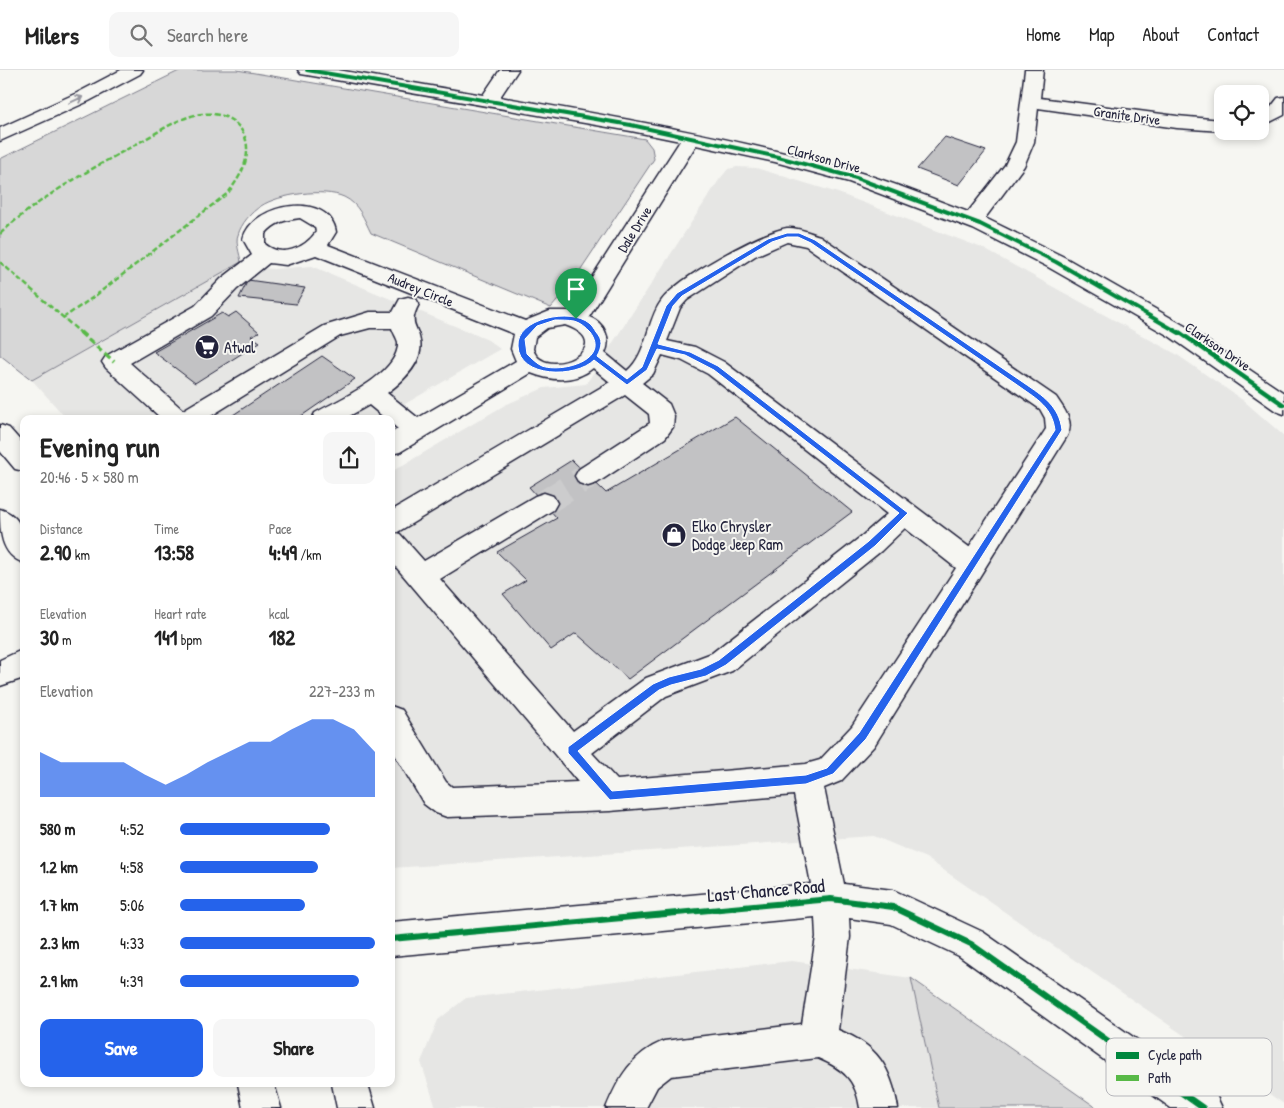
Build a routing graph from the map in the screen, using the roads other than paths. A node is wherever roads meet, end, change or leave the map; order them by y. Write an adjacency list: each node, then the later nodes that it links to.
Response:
1 (104, 70): 11 (street)
2 (134, 70): 11 (street, one-way to 2)
3 (307, 70): 6 (street, Clarkson Drive)
4 (509, 70): 6 (street)
5 (1034, 70): 7 (street)
6 (488, 101): 12 (street, Clarkson Drive)
7 (1031, 102): 10 (street, Granite Drive); 13 (street)
8 (1284, 102): 9 (street)
9 (1269, 116)
10 (1214, 125)
11 (4, 130)
12 (691, 138): 13 (street, Clarkson Drive); 17 (street, Dale Drive)
13 (972, 221): 25 (street, Clarkson Drive)
14 (316, 247): 15 (street); 15 (street); 16 (street, Audrey Circle)
15 (267, 254): 26 (street)
16 (420, 288): 18 (street); 19 (street, Audrey Circle)
17 (576, 319): 19 (street); 21 (street)
18 (401, 320): 24 (street); 27 (street)
19 (527, 330): 22 (street)
20 (654, 346): 23 (street); 35 (street); 40 (street)
21 (593, 356): 22 (street); 23 (street)
22 (530, 363): 29 (street)
23 (627, 383): 33 (street); 37 (street)
24 (370, 392): 28 (street); 29 (street)
25 (1284, 405)
26 (174, 415)
27 (194, 415)
28 (331, 415)
29 (416, 430): 31 (street)
30 (0, 434): 32 (street)
31 (395, 442)
32 (20, 457)
33 (588, 476)
34 (544, 503): 41 (street)
35 (905, 513): 40 (street); 45 (street)
36 (0, 519): 38 (street)
37 (395, 522)
38 (20, 546)
39 (395, 547): 41 (street)
40 (972, 565): 46 (street)
41 (421, 577): 45 (street)
42 (20, 665): 43 (street)
43 (0, 673)
44 (395, 727): 47 (street)
45 (572, 750): 47 (street)
46 (806, 779): 47 (street); 48 (street)
47 (610, 796)
48 (831, 899): 49 (street, Last Chance Road); 50 (street, Last Chance Road); 51 (street)
49 (395, 939)
50 (1106, 1039)
51 (818, 1040): 57 (street); 58 (street)
52 (257, 1087): 55 (street)
53 (351, 1087): 56 (street)
54 (1186, 1096): 59 (street, Last Chance Road)
55 (262, 1108)
56 (356, 1108)
57 (625, 1108)
58 (879, 1108)
59 (1203, 1108)

